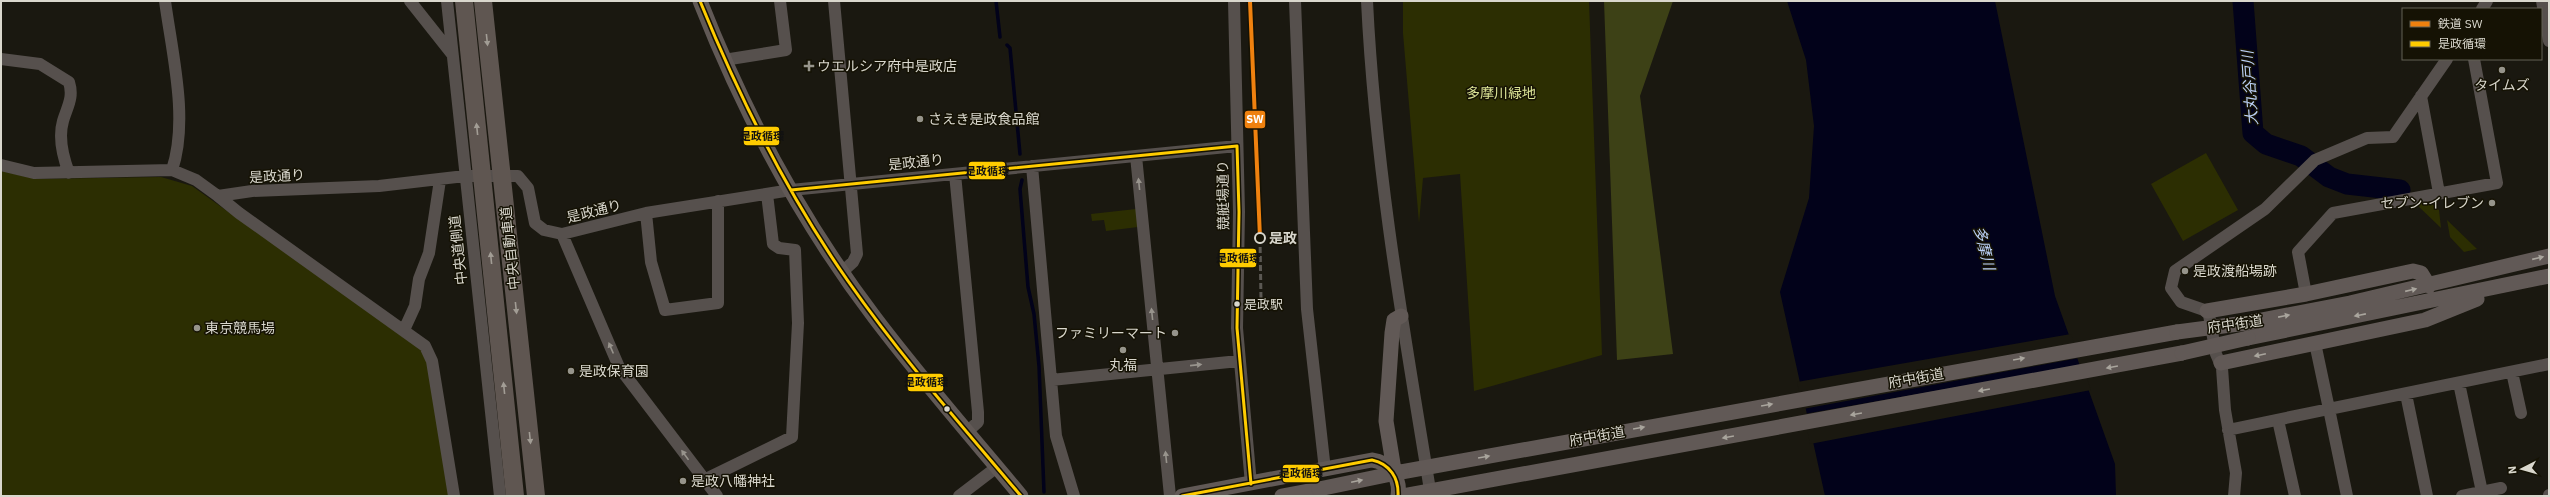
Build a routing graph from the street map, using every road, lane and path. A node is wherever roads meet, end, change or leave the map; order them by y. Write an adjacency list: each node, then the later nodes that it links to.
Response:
1 (165, 1): 24 (street)
2 (410, 1): 14 (street)
3 (447, 1): 14 (street, 中央道側道)
4 (464, 1): 74 (highway, 中央自動車道, one-way to 4, bridge)
5 (483, 1): 75 (highway, 中央自動車道, one-way to 75, bridge)
6 (700, 1): 16 (main road)
7 (780, 1): 16 (street)
8 (834, 1): 29 (street)
9 (1234, 1): 20 (street, 競艇場通り)
10 (1295, 1): 65 (street)
11 (1367, 1): 44 (street)
12 (2542, 1): 13 (street)
13 (2549, 41)
14 (452, 54): 27 (street, 中央道側道)
15 (1, 59): 25 (street)
16 (724, 60): 30 (main road)
17 (2446, 60): 19 (street)
18 (2474, 60): 31 (street)
19 (2421, 96): 31 (street); 43 (street)
20 (1237, 146): 21 (street, 是政通り); 48 (street, 競艇場通り)
21 (1136, 156): 23 (street, 是政通り); 51 (street, one-way to 21)
22 (1, 164): 25 (street)
23 (1032, 166): 26 (street, 是政通り); 53 (street)
24 (172, 170): 25 (street); 33 (street)
25 (69, 173)
26 (955, 174): 29 (street, 是政通り); 60 (street)
27 (465, 176): 28 (street, 是政通り); 36 (street, 是政通り); 73 (street, 中央道側道)
28 (440, 180): 33 (street, 是政通り); 45 (street)
29 (851, 184): 30 (street, 是政通り); 38 (street)
30 (791, 190): 32 (street, 是政通り); 38 (main road)
31 (2439, 193): 42 (street)
32 (767, 194): 34 (street, 是政通り); 67 (street)
33 (218, 196): 45 (street)
34 (718, 201): 35 (street, 是政通り); 35 (street)
35 (646, 213): 36 (street, 是政通り)
36 (562, 234): 67 (street, one-way to 36)
37 (2549, 256): 41 (main road, 府中街道, one-way to 37)
38 (842, 272): 60 (main road)
39 (2549, 276): 40 (main road, 府中街道)
40 (2513, 285): 46 (main road, 府中街道, one-way to 46); 47 (main road)
41 (2429, 286): 42 (main road); 46 (main road, 府中街道, one-way to 41)
42 (2306, 294): 43 (main road)
43 (2207, 311): 49 (street)
44 (1401, 316): 61 (main road); 64 (street)
45 (404, 330): 72 (street)
46 (2247, 330): 64 (main road, 府中街道, one-way to 46, bridge); 71 (main road, 府中街道, one-way to 71, bridge)
47 (2315, 343): 49 (main road, one-way to 49); 56 (street)
48 (1240, 361): 51 (street, one-way to 48); 68 (street, 競艇場通り)
49 (2221, 363): 59 (street)
50 (2549, 364): 52 (street)
51 (1157, 369): 53 (street); 80 (street, one-way to 51)
52 (2512, 372): 54 (street); 57 (street)
53 (1051, 380): 79 (street)
54 (2459, 383): 55 (street); 70 (street)
55 (2406, 394): 56 (street); 87 (street)
56 (2329, 409): 58 (street); 86 (street)
57 (2521, 413)
58 (2278, 420): 59 (street); 85 (street)
59 (2228, 430): 84 (street)
60 (968, 431): 63 (main road)
61 (1390, 440): 62 (main road); 66 (main road)
62 (1372, 460): 65 (main road); 66 (main road)
63 (997, 467): 77 (street); 78 (main road)
64 (1426, 467): 66 (main road, 府中街道); 71 (street)
65 (1324, 470): 68 (main road)
66 (1398, 474): 82 (main road, 府中街道, one-way to 66, bridge); 83 (main road)
67 (706, 479): 76 (street)
68 (1251, 484): 81 (main road)
69 (2500, 488): 70 (street)
70 (2482, 492): 88 (street)
71 (1431, 494): 83 (main road, 府中街道)
72 (454, 496)
73 (500, 496)
74 (515, 496)
75 (536, 496)
76 (717, 496)
77 (959, 496)
78 (1021, 496)
79 (1074, 496)
80 (1170, 496)
81 (1182, 496)
82 (1282, 496)
83 (1401, 496)
84 (2234, 496)
85 (2295, 496)
86 (2347, 496)
87 (2427, 496)
88 (2462, 496)

